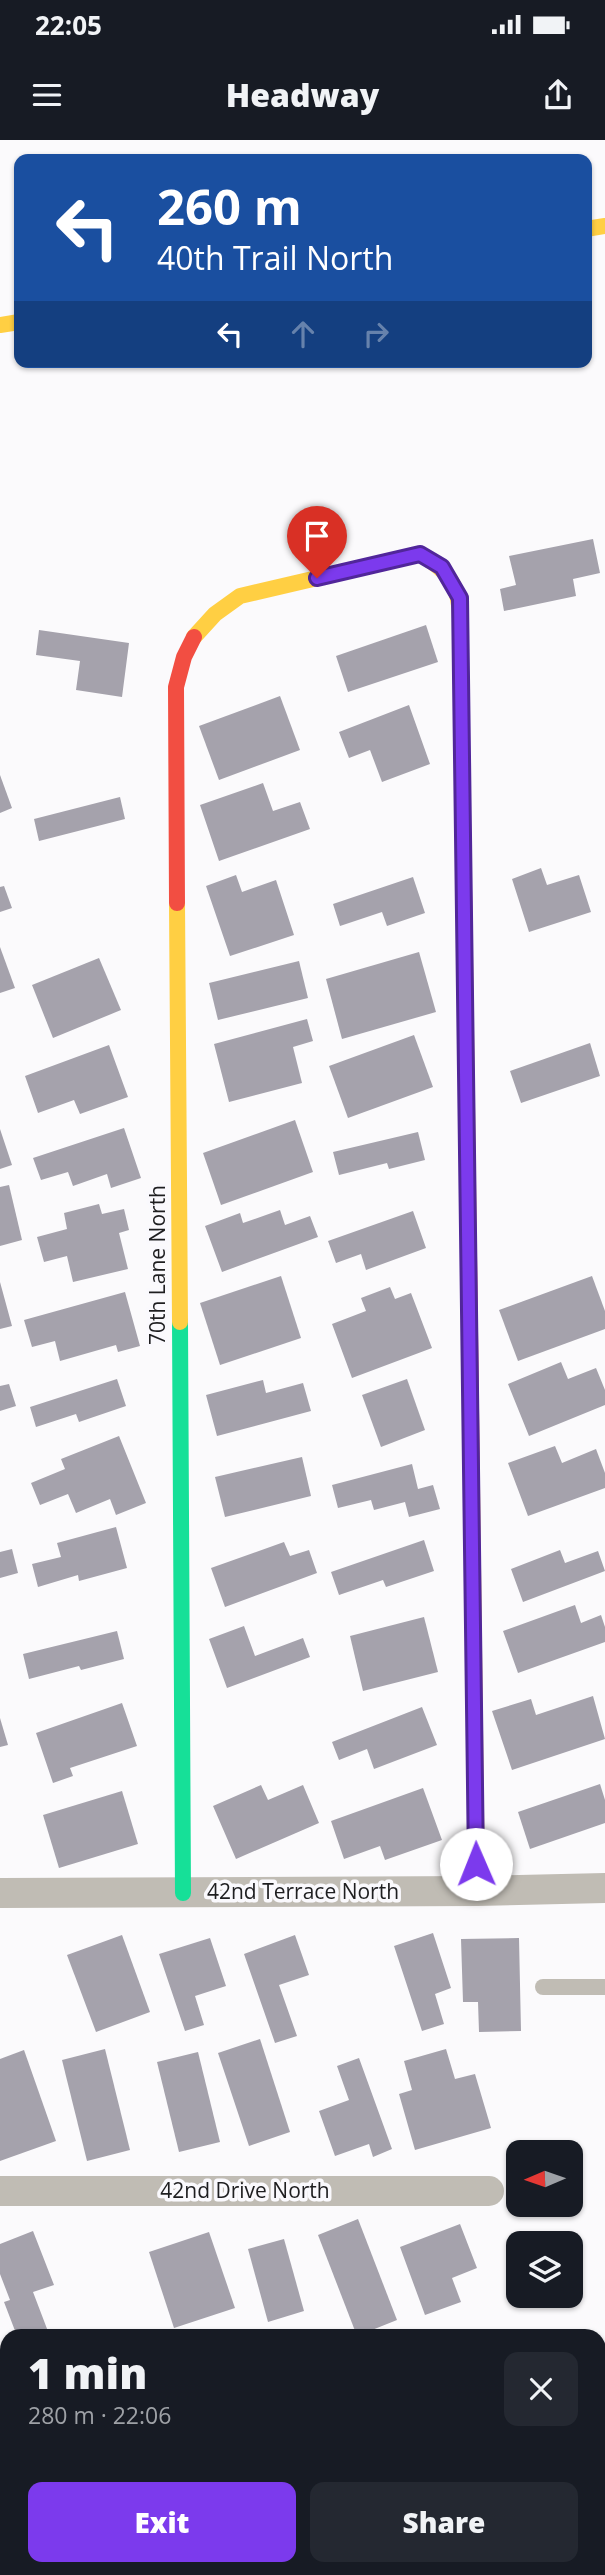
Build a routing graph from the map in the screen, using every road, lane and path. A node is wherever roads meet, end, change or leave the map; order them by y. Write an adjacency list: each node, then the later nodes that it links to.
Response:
1 (605, 1888): 2 (street, 42nd Terrace North)
2 (477, 1891): 4 (street, 42nd Terrace North); 4 (main road, 70th Lane North)
3 (0, 1893): 4 (street, 42nd Terrace North)
4 (183, 1893)
5 (543, 1987): 6 (lane)
6 (605, 1987)
7 (0, 2191): 8 (street, 42nd Drive North)
8 (489, 2191)

